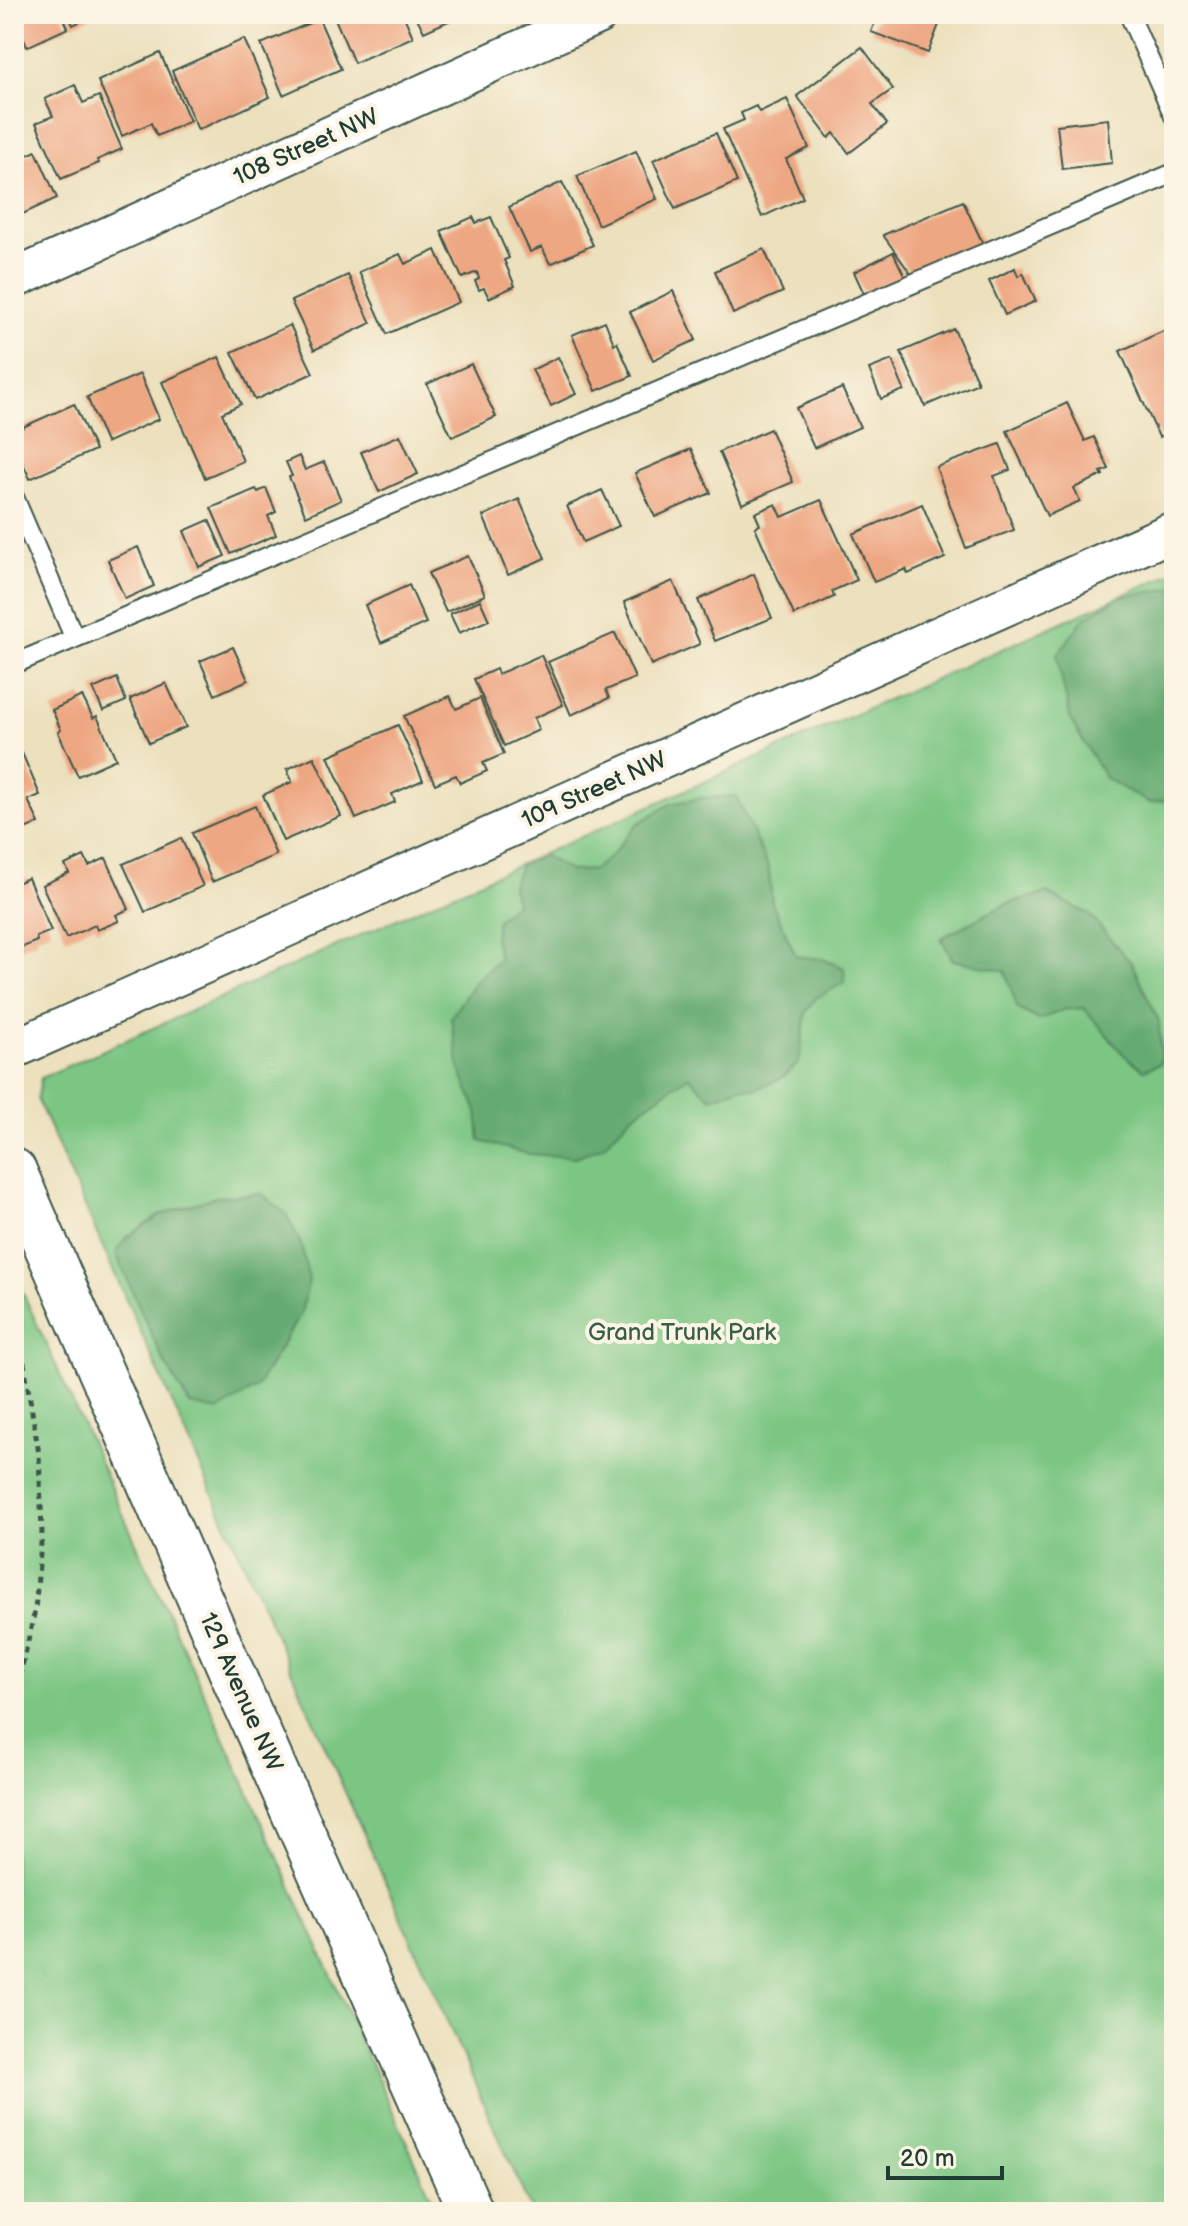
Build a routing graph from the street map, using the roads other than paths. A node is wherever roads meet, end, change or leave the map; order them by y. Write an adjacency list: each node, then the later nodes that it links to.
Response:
1 (599, 14): 5 (street, 108 Street NW)
2 (1129, 14): 3 (lane)
3 (1174, 116)
4 (1174, 173): 8 (lane)
5 (14, 279)
6 (14, 497): 8 (lane)
7 (1174, 531): 10 (street, 109 Street NW)
8 (74, 637): 9 (lane)
9 (14, 664)
10 (14, 1049)
11 (14, 1171): 12 (street, 129 Avenue NW)
12 (471, 2212)

